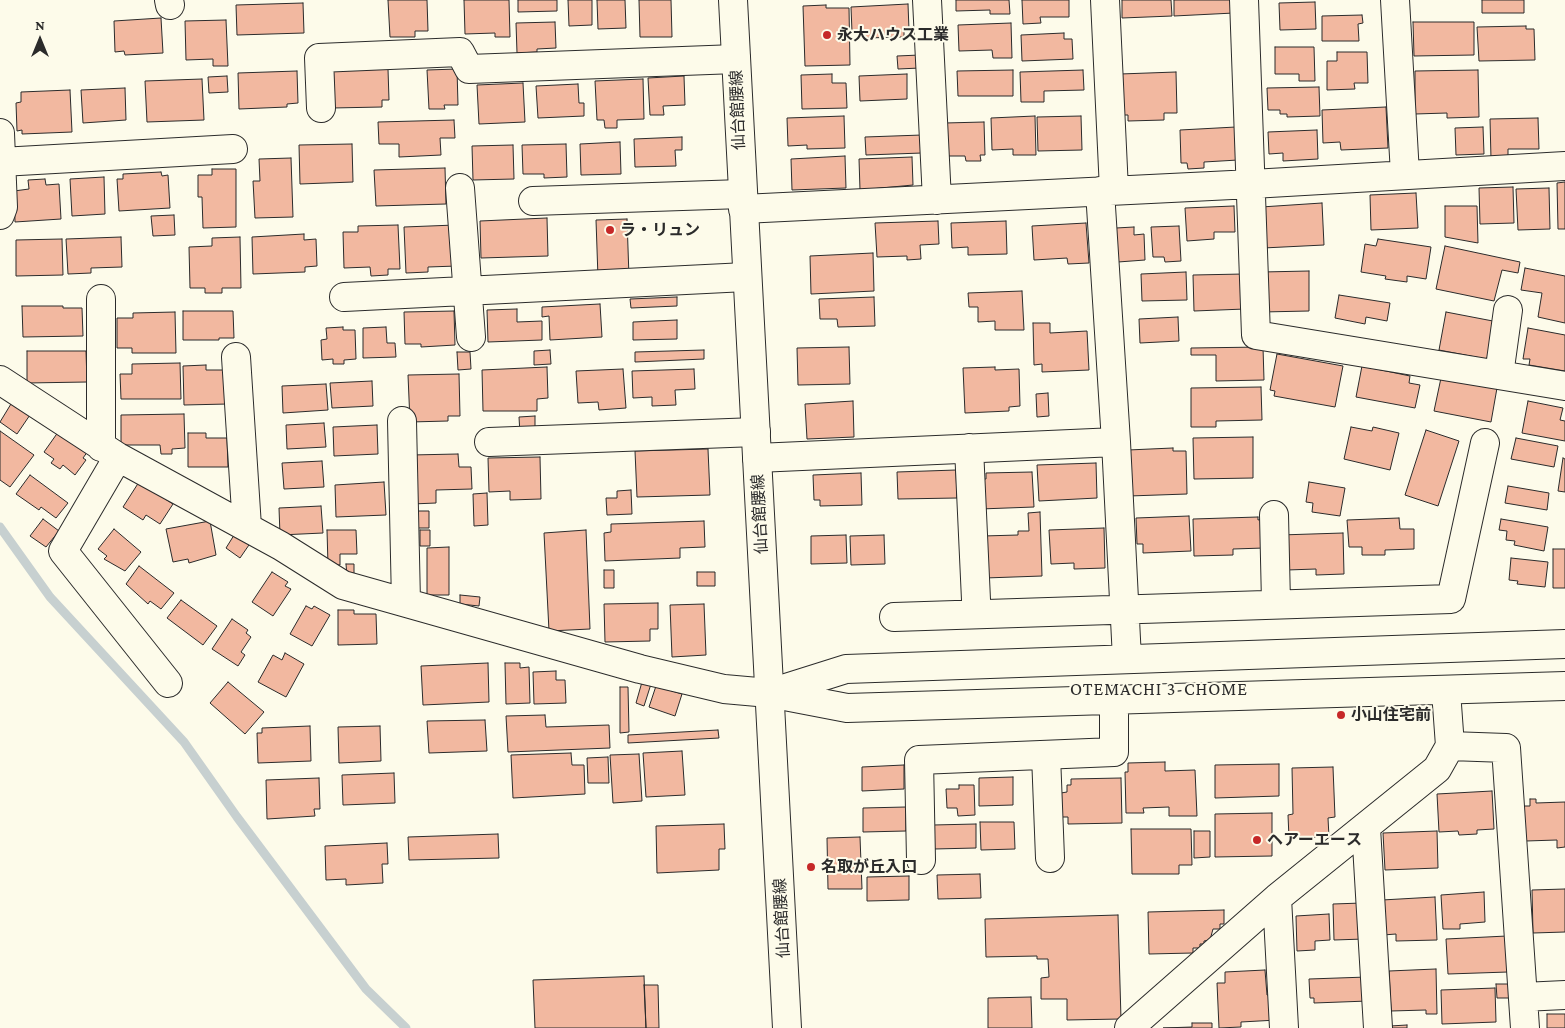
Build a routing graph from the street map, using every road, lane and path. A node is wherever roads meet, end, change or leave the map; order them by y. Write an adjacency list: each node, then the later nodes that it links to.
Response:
1 (733, 0): 6 (street, 仙台館腰線)
2 (927, 0): 16 (street)
3 (1105, 0): 15 (street)
4 (1244, 0): 13 (street)
5 (1395, 0): 12 (street)
6 (736, 59): 7 (street); 18 (street, 仙台館腰線)
7 (321, 108)
8 (0, 133): 10 (street)
9 (233, 149): 10 (street)
10 (1, 162): 19 (street)
11 (1565, 166): 12 (street)
12 (1405, 174): 13 (street)
13 (1252, 184): 15 (street); 27 (street)
14 (460, 188): 21 (street)
15 (1107, 190): 16 (street); 32 (street)
16 (937, 200): 18 (street)
17 (534, 201): 18 (street)
18 (742, 201): 20 (street, 仙台館腰線)
19 (0, 215)
20 (746, 277): 21 (street); 34 (street, 仙台館腰線)
21 (469, 290): 22 (street); 25 (street)
22 (344, 297)
23 (101, 299): 36 (street)
24 (1508, 310): 27 (street)
25 (471, 337)
26 (236, 357): 38 (street)
27 (1499, 375): 29 (street)
28 (0, 380): 36 (street)
29 (1565, 386)
30 (402, 421): 40 (street)
31 (489, 442): 34 (street)
32 (1116, 442): 35 (street); 42 (street)
33 (1485, 442): 41 (street)
34 (756, 445): 35 (street); 49 (street, 仙台館腰線)
35 (969, 448): 39 (street)
36 (110, 452): 38 (street); 46 (street)
37 (1274, 515): 41 (street)
38 (247, 527): 40 (street)
39 (976, 600)
40 (406, 602): 49 (street)
41 (1276, 603): 42 (street)
42 (1126, 609): 43 (street); 45 (street)
43 (894, 617)
44 (1565, 644): 45 (street)
45 (1126, 659): 49 (street)
46 (168, 683)
47 (1565, 686): 48 (street)
48 (1446, 691): 50 (street); 51 (street)
49 (769, 693): 50 (street); 59 (street, 仙台館腰線)
50 (1114, 701): 52 (street)
51 (1450, 746): 53 (street); 58 (street)
52 (1046, 755): 54 (street); 55 (street)
53 (1366, 828): 56 (street); 62 (street)
54 (1050, 858)
55 (921, 860)
56 (1276, 898): 60 (street); 61 (street)
57 (1565, 995): 58 (street)
58 (1523, 997): 63 (street)
59 (787, 1028)
60 (1129, 1028)
61 (1284, 1028)
62 (1378, 1028)
63 (1525, 1028)

